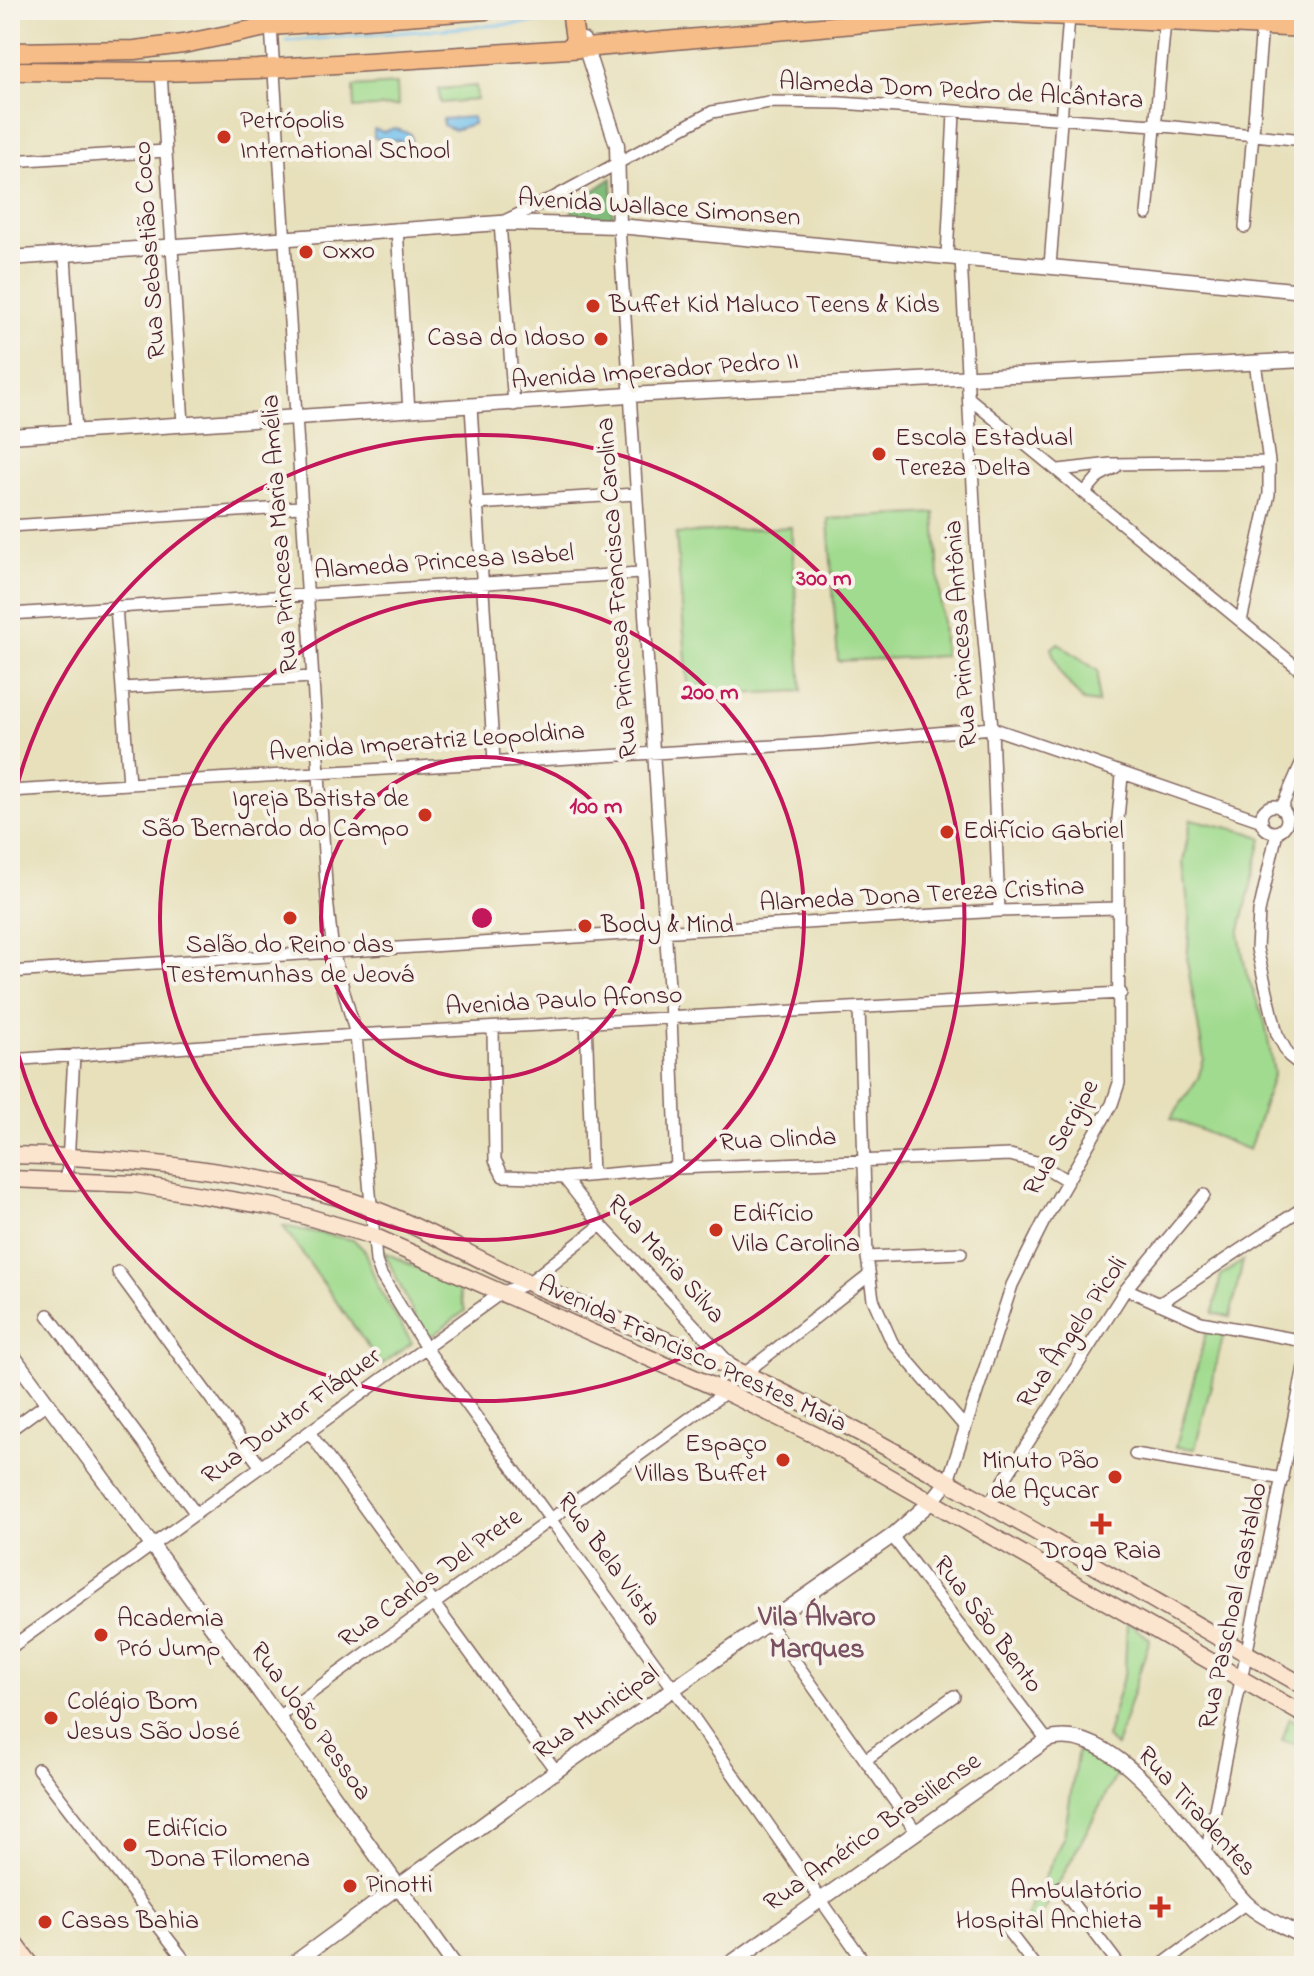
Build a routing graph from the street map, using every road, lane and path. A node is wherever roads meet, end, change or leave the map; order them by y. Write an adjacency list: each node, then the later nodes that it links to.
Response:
1 (486, 10): 4 (main road)
2 (576, 11): 8 (main road)
3 (1069, 16): 5 (main road); 8 (main road); 14 (street)
4 (271, 18): 9 (main road); 10 (street, Rua Princesa Maria Amélia)
5 (1165, 21): 6 (main road); 15 (street)
6 (1262, 26): 7 (main road); 16 (street)
7 (1304, 28)
8 (578, 43): 10 (main road); 20 (street, Rua Princesa Francisca Carolina)
9 (10, 52)
10 (276, 67): 12 (main road); 26 (street, Rua Princesa Maria Amélia)
11 (10, 71): 12 (main road)
12 (161, 72): 18 (street, Rua Sebastião Coco)
13 (954, 113): 14 (street, Alameda Dom Pedro de Alcântara); 20 (street, Alameda Dom Pedro de Alcântara); 30 (street, Rua Princesa Antônia)
14 (1063, 121): 15 (street, Alameda Dom Pedro de Alcântara); 31 (street)
15 (1154, 125): 16 (street, Alameda Dom Pedro de Alcântara); 21 (street)
16 (1253, 136): 17 (street, Alameda Dom Pedro de Alcântara); 24 (street)
17 (1304, 140)
18 (166, 151): 19 (street); 27 (street, Rua Sebastião Coco)
19 (10, 161)
20 (619, 161): 22 (street, Alameda Dom Pedro de Alcântara); 23 (street, Rua Princesa Francisca Carolina)
21 (1147, 214)
22 (500, 223): 23 (street, Avenida Wallace Simonsen); 25 (street, Avenida Wallace Simonsen); 38 (street)
23 (619, 226): 30 (street, Avenida Wallace Simonsen); 36 (street, Rua Princesa Francisca Carolina)
24 (1245, 227)
25 (397, 229): 26 (street, Avenida Wallace Simonsen); 40 (street)
26 (285, 236): 27 (street, Avenida Wallace Simonsen); 41 (street, Rua Princesa Maria Amélia)
27 (175, 249): 28 (street, Avenida Wallace Simonsen); 43 (street, Rua Sebastião Coco)
28 (65, 256): 29 (street, Avenida Wallace Simonsen); 44 (street)
29 (10, 258)
30 (954, 258): 31 (street, Avenida Wallace Simonsen); 35 (street, Rua Princesa Antônia)
31 (1050, 266): 32 (street, Avenida Wallace Simonsen)
32 (1304, 291)
33 (1304, 360): 34 (street, Avenida Imperador Pedro II)
34 (1255, 362): 35 (street, Avenida Imperador Pedro II); 47 (street)
35 (965, 377): 36 (street, Avenida Imperador Pedro II); 37 (street, Rua Princesa Antônia)
36 (629, 395): 38 (street, Avenida Imperador Pedro II); 51 (street, Rua Princesa Francisca Carolina)
37 (970, 399): 42 (street); 45 (street, Rua Princesa Antônia)
38 (514, 405): 39 (street, Avenida Imperador Pedro II)
39 (471, 407): 40 (street, Avenida Imperador Pedro II); 52 (street)
40 (409, 411): 41 (street, Avenida Imperador Pedro II)
41 (296, 417): 43 (street, Avenida Imperador Pedro II); 53 (street, Rua Princesa Maria Amélia)
42 (995, 420): 45 (street); 49 (street)
43 (183, 424): 44 (street, Avenida Imperador Pedro II)
44 (76, 432): 46 (street, Avenida Imperador Pedro II)
45 (971, 435): 64 (street, Rua Princesa Antônia)
46 (10, 436)
47 (1269, 462): 48 (street); 60 (street)
48 (1129, 463): 49 (street); 50 (street)
49 (1059, 470): 50 (street)
50 (1086, 491): 60 (street)
51 (636, 494): 52 (street); 55 (street, Rua Princesa Francisca Carolina)
52 (476, 504): 56 (street)
53 (300, 507): 54 (street); 57 (street, Rua Princesa Maria Amélia)
54 (10, 526)
55 (640, 573): 56 (street, Alameda Princesa Isabel); 65 (street, Rua Princesa Francisca Carolina)
56 (480, 583): 57 (street, Alameda Princesa Isabel); 67 (street)
57 (306, 594): 58 (street, Alameda Princesa Isabel); 62 (street, Rua Princesa Maria Amélia)
58 (116, 606): 59 (street, Alameda Princesa Isabel); 63 (street)
59 (10, 614)
60 (1241, 621): 61 (street)
61 (1304, 673)
62 (312, 677): 63 (street); 68 (street, Rua Princesa Maria Amélia)
63 (122, 688): 70 (street)
64 (992, 728): 65 (street, Avenida Imperatriz Leopoldina); 69 (street, Avenida Imperatriz Leopoldina); 76 (street, Rua Princesa Antônia)
65 (653, 751): 67 (street, Avenida Imperatriz Leopoldina); 77 (street, Rua Princesa Francisca Carolina)
66 (1304, 757): 72 (street)
67 (494, 761): 68 (street, Avenida Imperatriz Leopoldina)
68 (317, 772): 70 (street, Avenida Imperatriz Leopoldina); 78 (street, Rua Princesa Maria Amélia)
69 (1122, 776): 73 (street, Avenida Imperatriz Leopoldina); 75 (street, Rua Sergipe)
70 (129, 784): 71 (street, Avenida Imperatriz Leopoldina)
71 (10, 791)
72 (1281, 809): 73 (street); 74 (street)
73 (1262, 821): 74 (street)
74 (1277, 832): 88 (street)
75 (1118, 908): 76 (street, Alameda Dona Tereza Cristina); 80 (street, Rua Sergipe)
76 (999, 911): 77 (street, Alameda Dona Tereza Cristina)
77 (665, 932): 78 (street, Alameda Dona Tereza Cristina); 82 (street, Rua Princesa Francisca Carolina)
78 (333, 952): 79 (street, Alameda Dona Tereza Cristina); 85 (street, Rua Princesa Maria Amélia)
79 (10, 972)
80 (1121, 993): 81 (street, Avenida Paulo Afonso); 97 (street, Rua Sergipe)
81 (859, 1008): 82 (street, Avenida Paulo Afonso); 91 (street)
82 (671, 1017): 83 (street, Avenida Paulo Afonso); 92 (street, Rua Princesa Francisca Carolina)
83 (586, 1021): 84 (street, Avenida Paulo Afonso); 93 (street)
84 (493, 1029): 85 (street, Avenida Paulo Afonso); 94 (street, Rua Olinda)
85 (356, 1035): 86 (street, Avenida Paulo Afonso); 100 (street, Rua Princesa Maria Amélia)
86 (74, 1055): 87 (street, Avenida Paulo Afonso); 90 (street)
87 (10, 1060)
88 (1304, 1068)
89 (10, 1155): 90 (main road, Avenida Francisco Prestes Maia)
90 (68, 1157): 96 (street); 100 (main road, Avenida Francisco Prestes Maia)
91 (865, 1158): 92 (street, Rua Olinda); 97 (street, Rua Olinda); 104 (street)
92 (677, 1168): 93 (street, Rua Olinda)
93 (592, 1175): 94 (street, Rua Olinda)
94 (564, 1178): 101 (street, Rua Maria Silva)
95 (10, 1179): 96 (main road, Avenida Francisco Prestes Maia)
96 (67, 1181): 102 (main road, Avenida Francisco Prestes Maia)
97 (1068, 1181): 119 (street, Rua Sergipe)
98 (1204, 1195): 108 (street, Rua Ângelo Picoli)
99 (1304, 1207): 110 (street)
100 (370, 1208): 102 (street, Rua Bela Vista); 107 (main road, Avenida Francisco Prestes Maia)
101 (601, 1225): 107 (street, Rua Doutor Fláquer); 116 (street, Rua Maria Silva)
102 (373, 1236): 109 (main road, Avenida Francisco Prestes Maia); 113 (street, Rua Bela Vista)
103 (961, 1253): 104 (street)
104 (867, 1257): 106 (street)
105 (118, 1272): 123 (street)
106 (868, 1276): 116 (street); 119 (street)
107 (528, 1283): 109 (street, Rua Doutor Fláquer); 116 (main road, Avenida Francisco Prestes Maia)
108 (1126, 1289): 110 (street); 127 (street, Rua Ângelo Picoli)
109 (501, 1293): 113 (street, Rua Doutor Fláquer); 117 (main road, Avenida Francisco Prestes Maia)
110 (1159, 1304): 112 (street)
111 (48, 1315): 128 (street)
112 (1304, 1341)
113 (426, 1348): 121 (street, Rua Doutor Fláquer); 129 (street, Rua Bela Vista)
114 (10, 1352): 118 (street, Rua João Pessoa)
115 (1304, 1367): 124 (street, Rua Paschoal Gastaldo)
116 (740, 1372): 125 (main road, Avenida Francisco Prestes Maia)
117 (726, 1392): 126 (main road, Avenida Francisco Prestes Maia); 129 (street, Rua Carlos Del Prete)
118 (47, 1403): 120 (street); 131 (street, Rua João Pessoa)
119 (965, 1427): 125 (street, Rua Sergipe)
120 (10, 1430)
121 (309, 1432): 123 (street, Rua Doutor Fláquer); 132 (street)
122 (1135, 1454): 124 (street)
123 (261, 1467): 128 (street, Rua Doutor Fláquer)
124 (1283, 1479): 135 (street, Rua Paschoal Gastaldo)
125 (948, 1481): 126 (street, Rua Sergipe); 127 (main road, Avenida Francisco Prestes Maia)
126 (932, 1501): 130 (street, Rua Municipal); 136 (main road, Avenida Francisco Prestes Maia)
127 (989, 1504): 135 (main road, Avenida Francisco Prestes Maia)
128 (196, 1514): 131 (street, Rua Doutor Fláquer)
129 (551, 1519): 132 (street, Rua Carlos Del Prete); 138 (street, Rua Bela Vista)
130 (892, 1536): 133 (street, Rua Municipal); 142 (street, Rua São Bento)
131 (152, 1545): 134 (street, Rua Doutor Fláquer); 141 (street, Rua João Pessoa)
132 (435, 1604): 141 (street, Rua Carlos Del Prete); 145 (street)
133 (768, 1623): 138 (street, Rua Municipal); 143 (street)
134 (10, 1648)
135 (1248, 1655): 136 (street, Rua Paschoal Gastaldo); 137 (main road, Avenida Francisco Prestes Maia)
136 (1243, 1681): 140 (main road, Avenida Francisco Prestes Maia); 147 (street, Rua Paschoal Gastaldo)
137 (1304, 1686)
138 (673, 1688): 145 (street, Rua Municipal); 150 (street, Rua Bela Vista)
139 (954, 1696): 143 (street)
140 (1304, 1715)
141 (278, 1717): 149 (street, Rua João Pessoa)
142 (1047, 1740): 146 (street, Rua Américo Brasiliense); 147 (street, Rua Tiradentes)
143 (865, 1760): 146 (street)
144 (38, 1769): 156 (street)
145 (556, 1771): 149 (street, Rua Municipal)
146 (915, 1830): 150 (street, Rua Américo Brasiliense)
147 (1206, 1854): 151 (street, Rua Tiradentes)
148 (1060, 1887): 162 (street)
149 (399, 1888): 157 (street, Rua Municipal); 158 (street, Rua João Pessoa)
150 (818, 1899): 159 (street, Rua Américo Brasiliense); 160 (street, Rua Bela Vista)
151 (1246, 1903): 154 (street, Rua Tiradentes); 163 (street)
152 (1008, 1931): 161 (street)
153 (10, 1937): 155 (main road)
154 (1304, 1938)
155 (32, 1966)
156 (189, 1966)
157 (290, 1966)
158 (455, 1966)
159 (727, 1966)
160 (867, 1966)
161 (1035, 1966)
162 (1120, 1966)
163 (1160, 1966)

